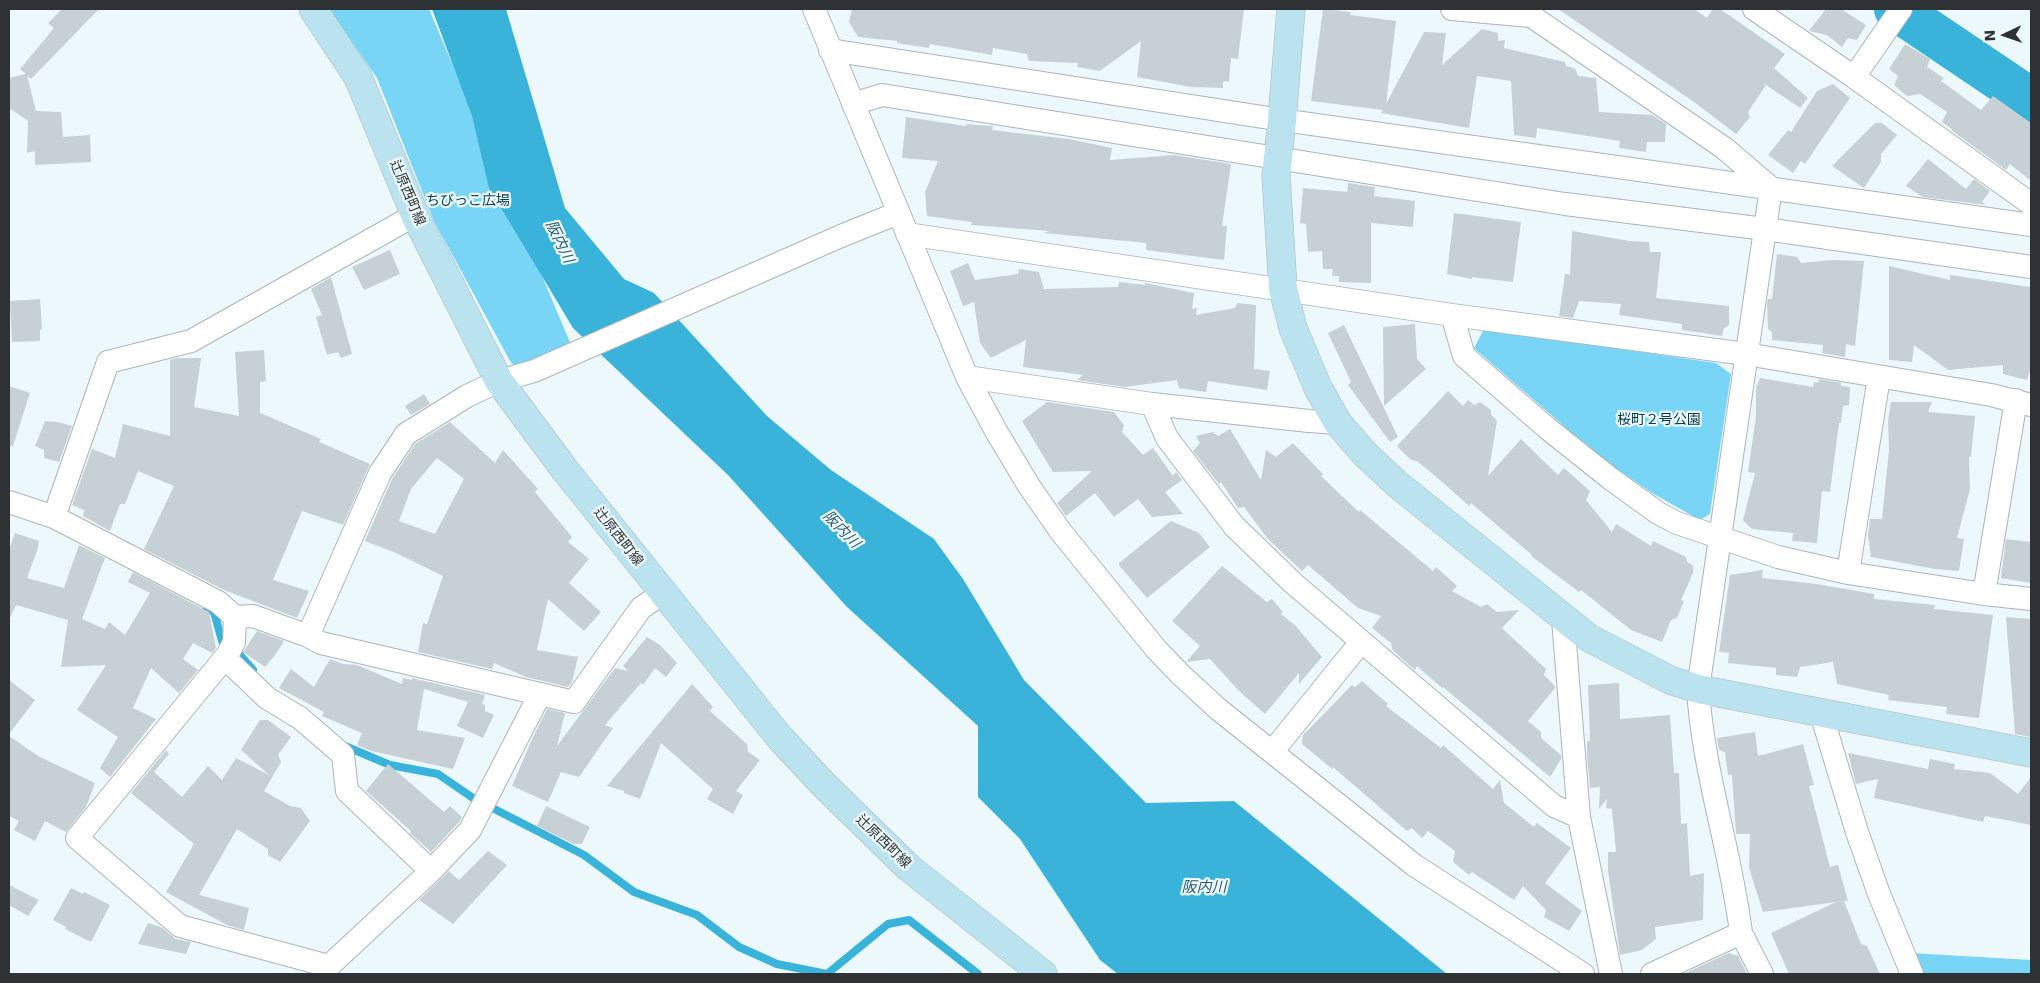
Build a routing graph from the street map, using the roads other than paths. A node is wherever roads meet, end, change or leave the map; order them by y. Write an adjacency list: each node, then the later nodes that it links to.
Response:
1 (312, 9): 16 (street, 辻原西町線)
2 (814, 9): 8 (street)
3 (1291, 9): 11 (street)
4 (1452, 9): 6 (street)
5 (1754, 9): 9 (street)
6 (1526, 12): 13 (street)
7 (1896, 16): 9 (street)
8 (830, 50): 10 (street); 11 (street)
9 (1854, 77): 14 (street)
10 (853, 104): 12 (street); 15 (street)
11 (1282, 120): 12 (street); 13 (street)
12 (1277, 158): 18 (street); 21 (street)
13 (1770, 188): 17 (street); 18 (street)
14 (2031, 204)
15 (898, 213): 19 (street); 26 (street)
16 (415, 215): 26 (street, 辻原西町線); 31 (street)
17 (2031, 225)
18 (1764, 229): 20 (street); 23 (street)
19 (906, 234): 21 (street); 24 (street)
20 (2031, 267)
21 (1282, 288): 22 (street); 29 (street)
22 (1452, 315): 23 (street); 32 (street)
23 (1746, 354): 25 (street); 32 (street)
24 (967, 377): 28 (street); 45 (street)
25 (1879, 377): 27 (street); 33 (street)
26 (499, 381): 34 (street, 辻原西町線); 39 (street)
27 (2024, 402): 35 (street)
28 (1152, 404): 29 (street); 40 (street)
29 (1338, 422): 38 (street)
30 (9, 502): 31 (street)
31 (54, 517): 37 (street)
32 (1721, 539): 33 (street); 42 (street)
33 (1848, 573): 35 (street)
34 (662, 593): 43 (street); 51 (street, 辻原西町線)
35 (1984, 594): 36 (street)
36 (2031, 600)
37 (236, 616): 39 (street); 41 (street)
38 (1564, 619): 42 (street); 47 (street)
39 (308, 636): 43 (street)
40 (1361, 642): 45 (street); 47 (street)
41 (229, 651): 48 (street); 50 (street)
42 (1698, 689): 44 (street); 49 (street)
43 (540, 694): 48 (street)
44 (1821, 713): 46 (street); 56 (street)
45 (1272, 752): 52 (street)
46 (2031, 753)
47 (1579, 817): 53 (street)
48 (431, 871): 50 (street)
49 (1741, 932): 54 (street); 55 (street)
50 (326, 970)
51 (1043, 974)
52 (1583, 974)
53 (1611, 974)
54 (1652, 974)
55 (1762, 974)
56 (1912, 974)

